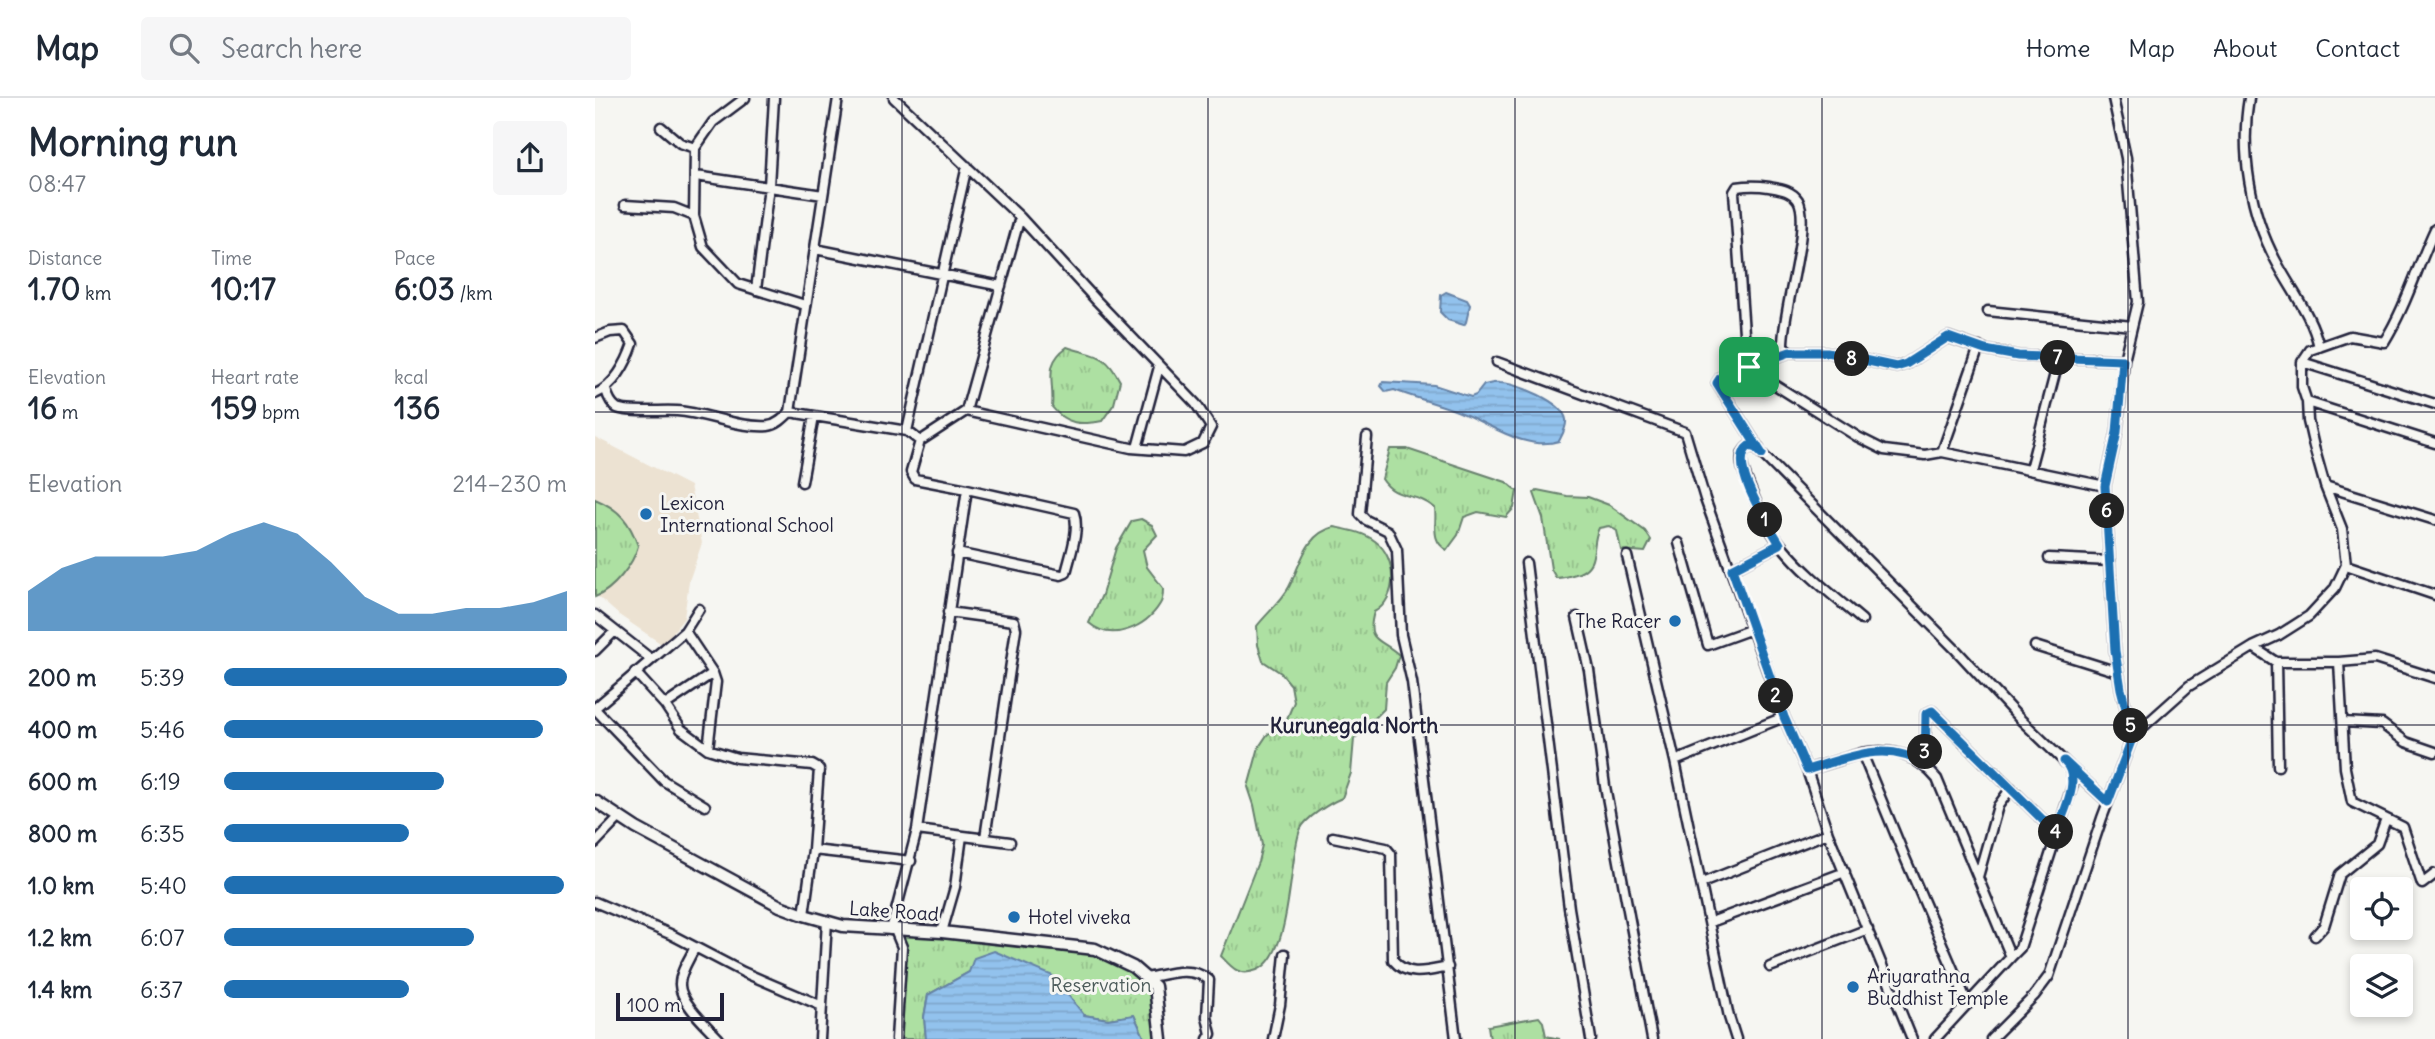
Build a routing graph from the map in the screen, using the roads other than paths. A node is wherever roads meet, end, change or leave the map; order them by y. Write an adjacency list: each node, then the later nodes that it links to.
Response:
1 (745, 98): 8 (street)
2 (773, 98): 11 (street)
3 (838, 98): 12 (street)
4 (894, 98): 9 (street)
5 (2113, 98): 23 (street)
6 (2249, 98): 26 (street)
7 (661, 127): 8 (street)
8 (695, 148): 10 (street)
9 (967, 166): 15 (street); 18 (street)
10 (696, 176): 11 (street); 14 (street)
11 (769, 186): 12 (street); 20 (street)
12 (823, 195): 17 (street)
13 (625, 205): 14 (street)
14 (694, 216): 20 (street)
15 (1020, 217): 19 (street); 32 (street)
16 (2435, 229): 26 (street)
17 (815, 249): 18 (street); 21 (street)
18 (943, 275): 19 (street); 41 (street)
19 (1001, 286): 38 (street)
20 (756, 290): 21 (street)
21 (805, 305): 39 (street)
22 (1988, 310): 23 (street)
23 (2132, 326): 29 (street)
24 (595, 338): 34 (street)
25 (1979, 347): 27 (street); 28 (street); 46 (street)
26 (2319, 347): 31 (street)
27 (1790, 352): 33 (street); 33 (street)
28 (2059, 358): 29 (street); 48 (street)
29 (2123, 360): 50 (street)
30 (1497, 362): 62 (street)
31 (2302, 362): 36 (street); 37 (street)
32 (1159, 367): 45 (street); 45 (street)
33 (1749, 367): 46 (street); 47 (street)
34 (606, 390): 35 (street); 39 (street)
35 (595, 394)
36 (2307, 402): 44 (street); 51 (street)
37 (2435, 404)
38 (966, 411): 43 (street); 45 (street)
39 (790, 412): 40 (street)
40 (814, 416): 41 (street); 49 (street)
41 (907, 432): 43 (street)
42 (1367, 437): 126 (street)
43 (920, 441): 52 (street)
44 (2435, 443)
45 (1137, 448)
46 (1942, 452): 48 (street)
47 (1762, 454): 55 (street); 91 (street)
48 (2030, 470): 50 (street)
49 (802, 482)
50 (2105, 486): 59 (street)
51 (2325, 486): 53 (street); 61 (street)
52 (967, 489): 56 (street); 56 (street)
53 (2435, 520)
54 (1679, 543): 69 (street)
55 (1780, 544): 62 (street); 68 (street)
56 (957, 553): 65 (street)
57 (1627, 556): 90 (street)
58 (2049, 558): 59 (street)
59 (2110, 561): 79 (street)
60 (1526, 563): 138 (street)
61 (2346, 565): 63 (street); 73 (street)
62 (1732, 569): 69 (street)
63 (2435, 595)
64 (699, 609): 71 (street)
65 (948, 612): 101 (street); 106 (street)
66 (595, 615): 70 (street)
67 (1577, 617): 139 (street)
68 (1862, 620)
69 (1752, 629): 84 (street)
70 (615, 631): 74 (street); 75 (street)
71 (685, 631): 75 (street); 80 (street)
72 (2035, 646): 79 (street)
73 (2253, 647): 76 (street); 86 (street)
74 (595, 651)
75 (651, 659): 78 (street)
76 (2276, 662): 77 (street); 93 (street)
77 (2339, 662): 81 (street); 85 (street)
78 (635, 671): 82 (street); 83 (street)
79 (2118, 672): 86 (street)
80 (713, 673): 82 (street); 87 (street)
81 (2435, 678)
82 (665, 705): 87 (street)
83 (595, 708): 98 (street)
84 (1784, 717): 90 (street); 94 (street)
85 (2343, 722): 88 (street); 100 (street)
86 (2133, 736): 97 (street)
87 (708, 749): 109 (street)
88 (2435, 752)
89 (1863, 753): 92 (street); 94 (street); 129 (street)
90 (1675, 761): 114 (street)
91 (2064, 761): 97 (street); 103 (street)
92 (1925, 765): 95 (street); 113 (street)
93 (2278, 766)
94 (1807, 770): 102 (street)
95 (2011, 788): 103 (street); 113 (street)
96 (595, 801): 99 (main road, Lake Road)
97 (2108, 802): 143 (street)
98 (705, 806)
99 (619, 818): 107 (street); 116 (main road, Lake Road)
100 (2386, 819): 112 (street); 122 (street)
101 (917, 830): 104 (street); 110 (street)
102 (1828, 833): 111 (street); 114 (street)
103 (2056, 833): 125 (street)
104 (962, 836): 106 (street); 121 (street)
105 (1333, 837): 126 (street)
106 (985, 838): 108 (street)
107 (595, 842)
108 (1010, 842)
109 (813, 850): 110 (street); 116 (street)
110 (911, 862): 120 (street)
111 (1845, 872): 118 (street); 119 (street)
112 (2435, 874)
113 (1978, 877): 125 (street)
114 (1702, 883): 118 (street)
115 (595, 902): 123 (street)
116 (804, 915): 117 (main road, Lake Road)
117 (827, 920): 120 (main road, Lake Road); 130 (street)
118 (1711, 922): 140 (street)
119 (1868, 929): 127 (street); 141 (street)
120 (893, 930): 121 (main road, Lake Road); 134 (street)
121 (942, 932): 128 (main road, Lake Road)
122 (2315, 936)
123 (695, 947): 130 (street); 132 (street)
124 (1285, 954): 136 (street)
125 (2011, 957): 129 (street)
126 (1448, 967): 137 (street)
127 (1770, 967)
128 (1146, 978): 131 (street); 135 (main road)
129 (1968, 1004): 142 (street)
130 (822, 1006): 133 (street)
131 (1210, 1037)
132 (719, 1039)
133 (820, 1039)
134 (896, 1039)
135 (1161, 1039)
136 (1273, 1039)
137 (1456, 1039)
138 (1591, 1039)
139 (1652, 1039)
140 (1736, 1039)
141 (1912, 1039)
142 (1935, 1039)
143 (1991, 1039)

